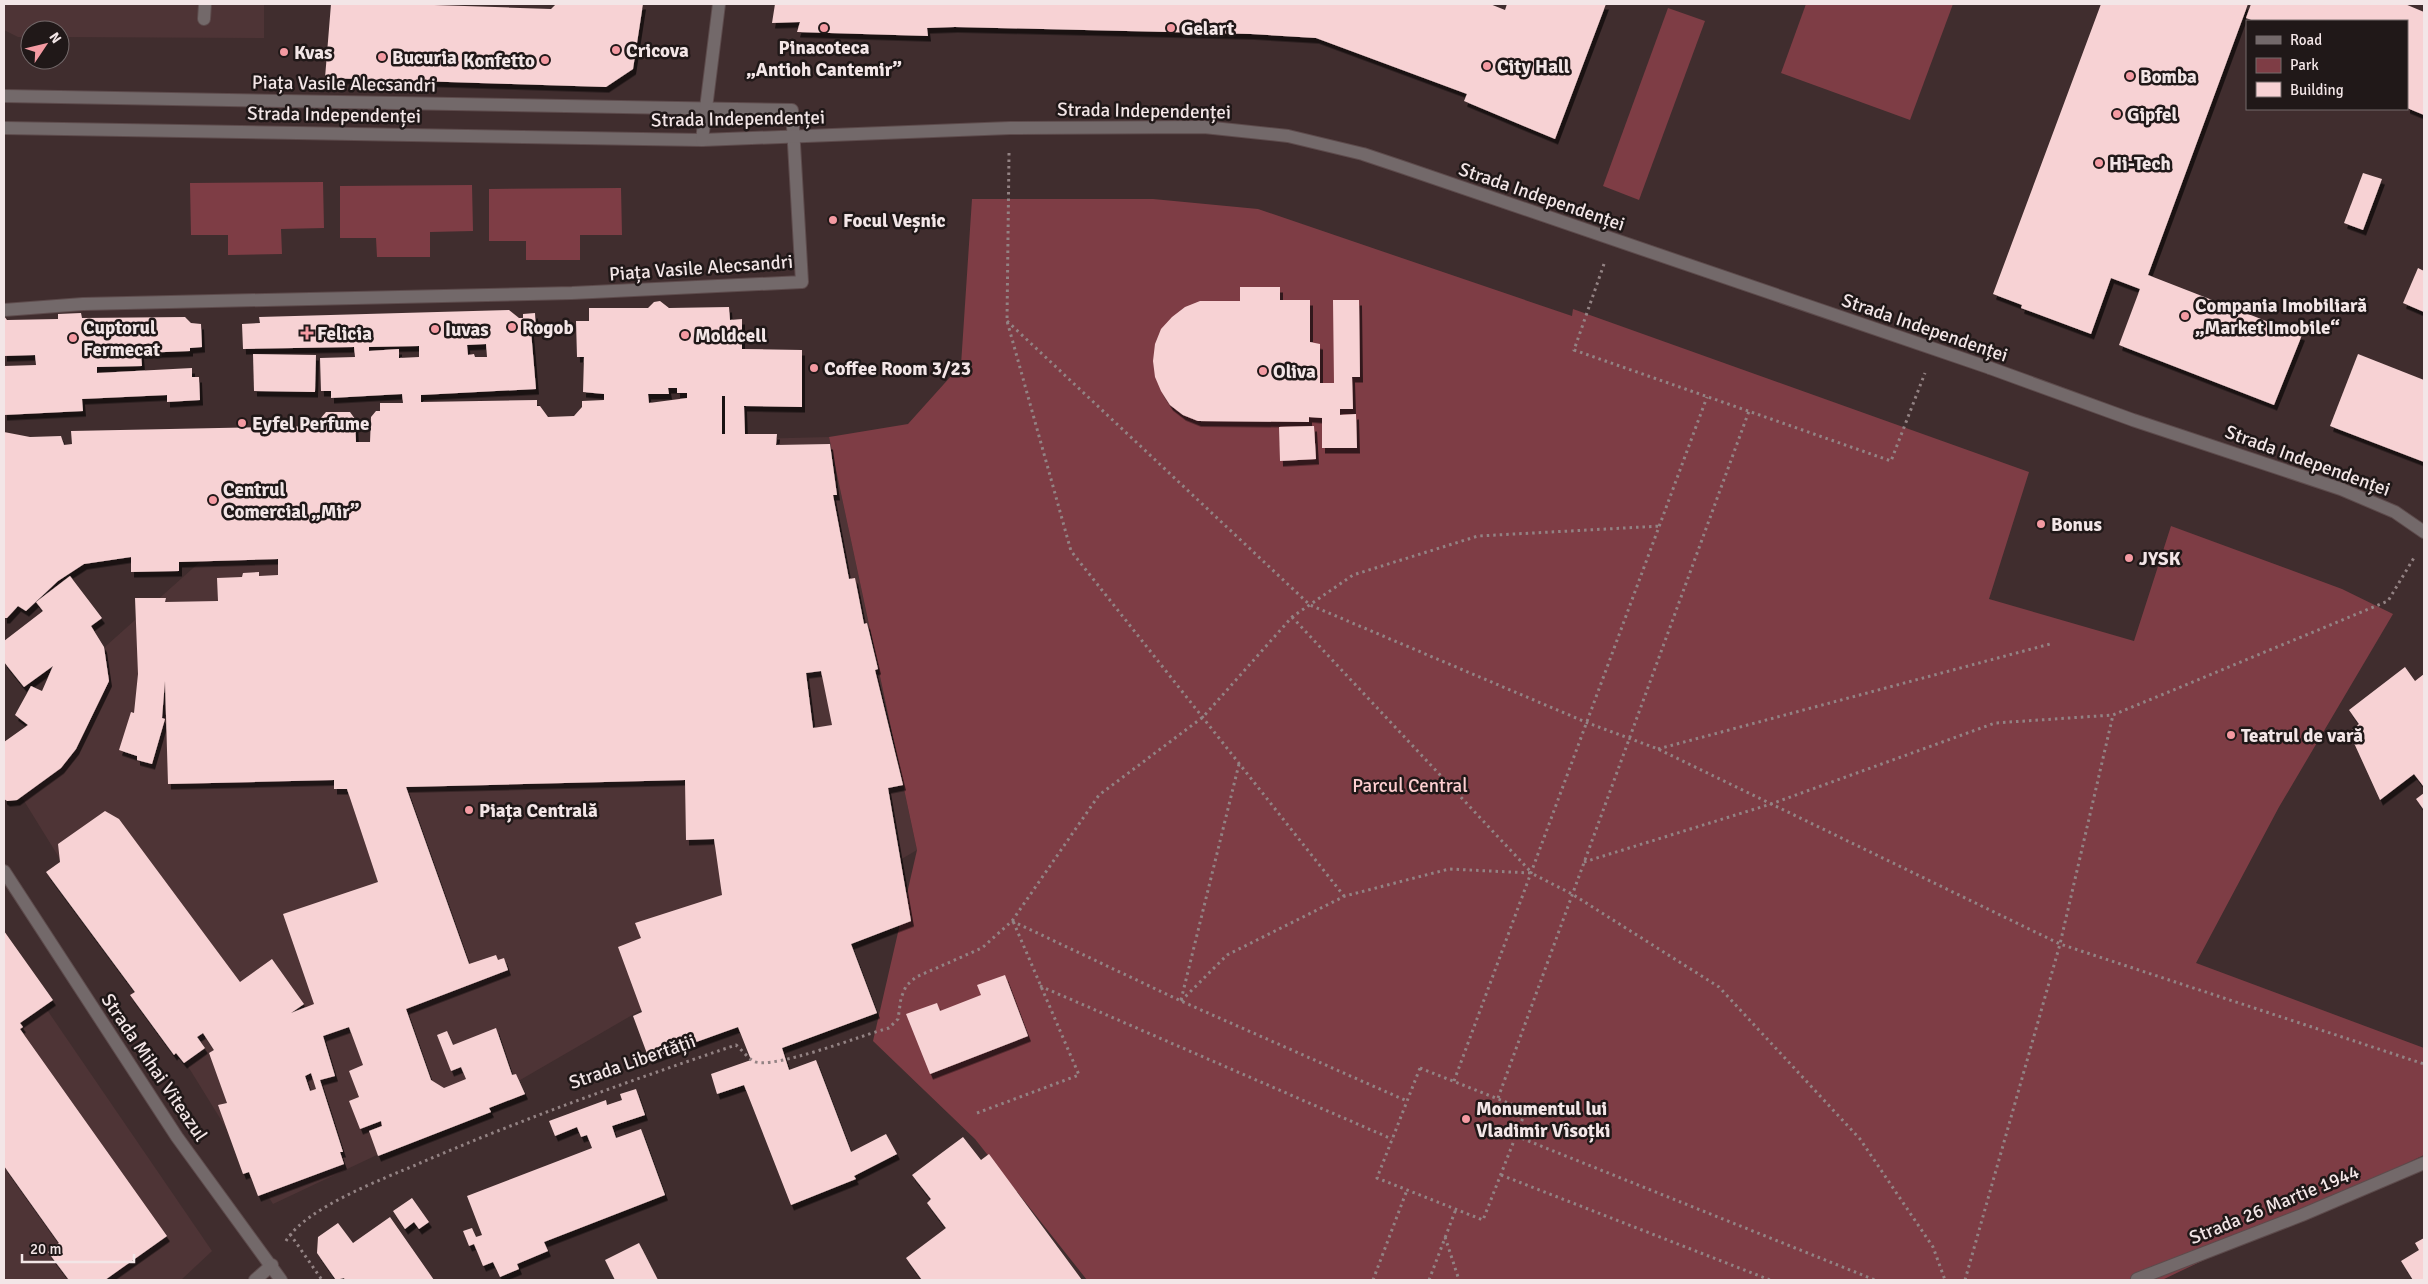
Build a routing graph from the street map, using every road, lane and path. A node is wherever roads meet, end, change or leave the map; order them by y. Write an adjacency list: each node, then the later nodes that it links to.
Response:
1 (205, 4): 3 (street)
2 (719, 4): 5 (street)
3 (204, 19)
4 (4, 96): 5 (street, Piața Vasile Alecsandri)
5 (706, 108): 8 (street, Piața Vasile Alecsandri); 9 (street)
6 (4, 128): 9 (street, Strada Independenței)
7 (1010, 128): 8 (street, Strada Independenței); 10 (street, Strada Independenței); 12 (path)
8 (795, 136): 9 (street, Strada Independenței); 11 (street, Piața Vasile Alecsandri)
9 (702, 140)
10 (1612, 240): 13 (street, Strada Independenței); 14 (path)
11 (4, 310)
12 (1007, 321): 19 (path); 23 (path)
13 (1934, 350): 15 (path); 17 (street, Strada Independenței)
14 (1707, 397): 15 (path); 16 (path)
15 (1749, 411): 25 (path)
16 (1661, 526): 19 (path); 24 (path)
17 (2424, 532)
18 (2415, 555): 22 (path)
19 (1310, 605): 20 (path); 24 (path)
20 (1292, 617): 23 (path); 31 (path)
21 (2050, 644): 26 (path)
22 (2113, 715): 28 (path); 35 (path)
23 (1203, 717): 27 (path); 34 (path)
24 (1588, 723): 25 (path); 31 (path)
25 (1629, 738): 26 (path); 29 (path)
26 (1658, 749): 28 (path)
27 (1239, 763): 33 (path); 37 (path)
28 (1770, 804): 29 (path); 35 (path)
29 (1584, 862): 32 (path)
30 (4, 871): 51 (street, Strada Mihai Viteazul)
31 (1531, 873): 32 (path); 33 (path); 39 (path)
32 (1572, 894): 40 (path); 61 (path)
33 (1345, 896): 37 (path)
34 (1012, 921): 36 (path); 37 (path); 49 (path, Strada Libertății)
35 (2060, 944): 38 (path); 62 (path)
36 (1040, 986): 42 (path); 44 (path)
37 (1181, 1001): 41 (path)
38 (2424, 1064)
39 (1454, 1082): 40 (path); 41 (path)
40 (1498, 1098): 43 (path)
41 (1407, 1101): 44 (path)
42 (977, 1113)
43 (1516, 1136): 46 (path); 60 (path)
44 (1392, 1139): 47 (path)
45 (2424, 1163): 52 (street, Strada 26 Martie 1944)
46 (1501, 1175): 48 (path); 59 (path)
47 (1407, 1190): 48 (path); 56 (path)
48 (1456, 1209): 50 (path)
49 (290, 1234): 51 (path, Strada Libertății); 55 (path)
50 (1445, 1237): 57 (path); 58 (path)
51 (272, 1265): 53 (street); 54 (street, Strada Mihai Viteazul)
52 (2137, 1279)
53 (255, 1280)
54 (281, 1280)
55 (322, 1280)
56 (1373, 1280)
57 (1429, 1280)
58 (1459, 1280)
59 (1770, 1280)
60 (1876, 1280)
61 (1945, 1280)
62 (1965, 1280)

